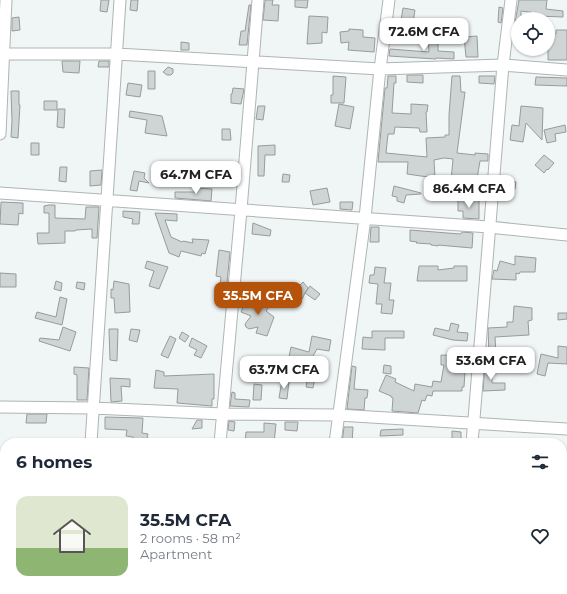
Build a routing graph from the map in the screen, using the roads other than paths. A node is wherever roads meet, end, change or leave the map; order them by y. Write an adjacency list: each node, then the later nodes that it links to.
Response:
1 (6, 0): 6 (street)
2 (120, 0): 7 (street)
3 (258, 0): 8 (street)
4 (389, 0): 10 (street)
5 (511, 0): 9 (street)
6 (2, 54): 7 (street); 12 (street)
7 (117, 54): 8 (street); 14 (street)
8 (253, 63): 10 (street); 15 (street)
9 (503, 65): 10 (street); 11 (street); 17 (street)
10 (380, 69): 16 (street)
11 (567, 70)
12 (0, 134)
13 (0, 193): 14 (street)
14 (107, 200): 15 (street); 20 (street)
15 (241, 210): 16 (street); 21 (street)
16 (364, 218): 17 (street); 22 (street)
17 (489, 227): 18 (street); 23 (street)
18 (567, 235)
19 (0, 407): 20 (street)
20 (93, 408): 21 (street); 25 (street)
21 (223, 414): 22 (street); 26 (street)
22 (338, 415): 23 (street); 27 (street)
23 (473, 424): 24 (street); 28 (street)
24 (567, 429)
25 (91, 438)
26 (221, 438)
27 (336, 438)
28 (472, 438)

